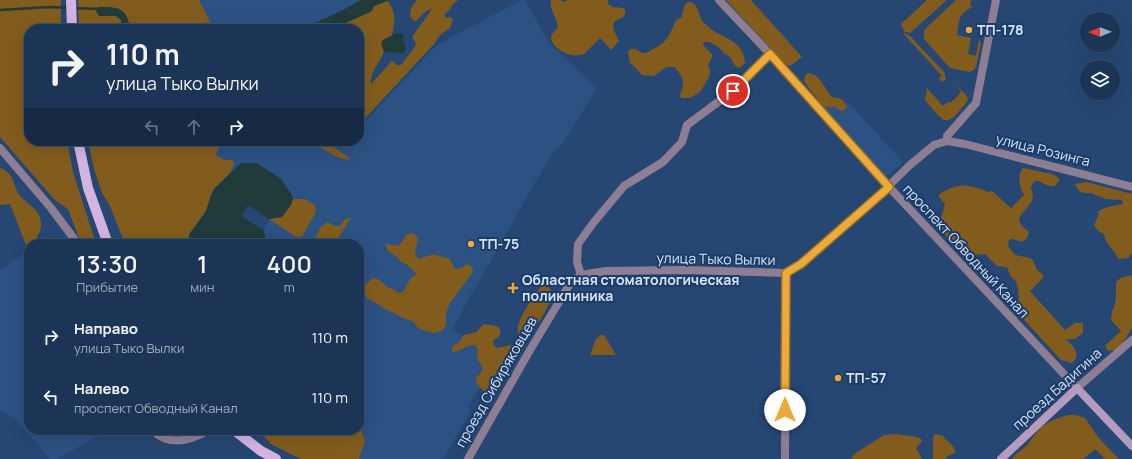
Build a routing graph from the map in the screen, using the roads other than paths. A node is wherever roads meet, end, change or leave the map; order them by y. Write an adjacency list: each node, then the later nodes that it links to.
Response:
1 (71, 0): 4 (main road)
2 (719, 0): 5 (street, проспект Обводный Канал)
3 (996, 0): 6 (street)
4 (72, 24)
5 (770, 54): 10 (street, проспект Обводный Канал); 14 (street)
6 (947, 141): 9 (street, улица Розинга); 10 (street, улица Тыко Вылки)
7 (79, 146): 12 (main road)
8 (0, 148): 11 (street)
9 (1132, 186)
10 (889, 187): 13 (street, улица Тыко Вылки); 16 (street, проспект Обводный Канал)
11 (74, 239)
12 (106, 239)
13 (786, 273): 14 (street, улица Тыко Вылки); 23 (street)
14 (581, 274): 22 (street, проезд Сибиряковцев)
15 (1132, 340): 16 (street, проезд Бадигина)
16 (1077, 388): 20 (main road, проспект Обводный Канал); 24 (main road, проезд Бадигина)
17 (159, 435): 18 (street)
18 (200, 435)
19 (240, 435): 21 (main road)
20 (1132, 446)
21 (269, 457)
22 (468, 459)
23 (785, 459)
24 (1001, 459)

